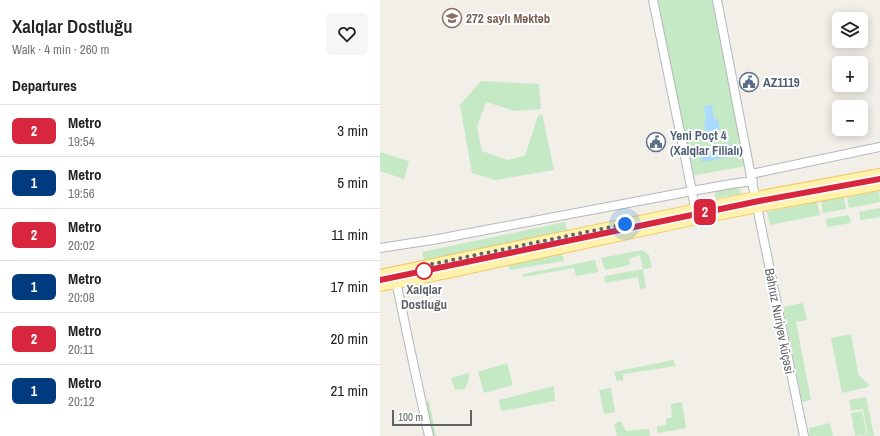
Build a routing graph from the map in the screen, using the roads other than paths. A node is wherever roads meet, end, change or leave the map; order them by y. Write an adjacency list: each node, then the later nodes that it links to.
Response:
1 (652, 0): 7 (street)
2 (717, 0): 5 (street, Bəhruz Nuriyev küçəsi)
3 (880, 147): 5 (street)
4 (880, 174): 8 (main road)
5 (752, 178): 7 (street); 8 (street, Bəhruz Nuriyev küçəsi)
6 (880, 185): 8 (main road)
7 (692, 191): 9 (street); 10 (street)
8 (756, 202): 9 (main road); 17 (street, Bəhruz Nuriyev küçəsi)
9 (696, 214): 11 (main road); 12 (main road)
10 (380, 248)
11 (380, 276)
12 (418, 279): 13 (main road); 14 (street)
13 (380, 286)
14 (397, 286): 15 (street); 16 (street)
15 (380, 290)
16 (429, 436)
17 (804, 436)

